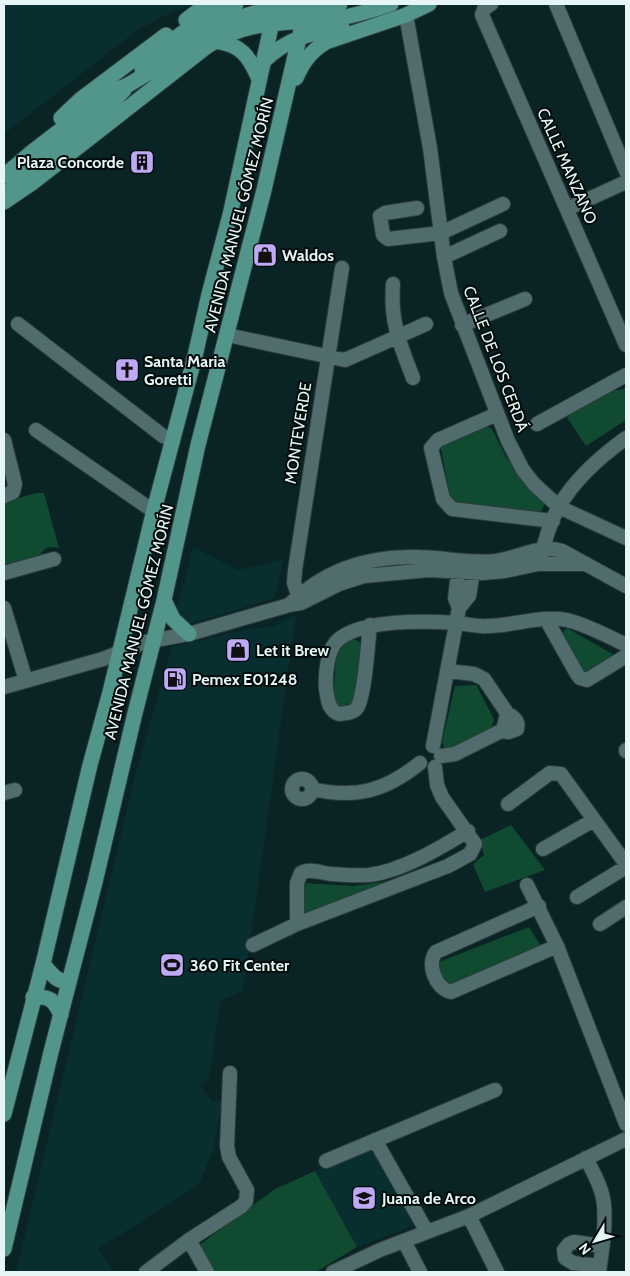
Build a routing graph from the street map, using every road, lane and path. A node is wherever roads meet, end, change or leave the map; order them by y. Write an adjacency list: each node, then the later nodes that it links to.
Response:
1 (207, 4): 17 (main road)
2 (236, 4): 15 (main road)
3 (340, 4): 9 (main road)
4 (391, 4): 9 (main road)
5 (429, 4): 8 (main road)
6 (490, 4): 24 (street, CALLE MANZANO)
7 (556, 4): 18 (street)
8 (409, 10): 11 (main road); 16 (main road); 26 (street, CALLE DE LOS CERDÁ)
9 (306, 11): 10 (main road); 11 (main road, AVENIDA MANUEL GÓMEZ MORÍN)
10 (275, 12): 12 (main road); 13 (main road, AVENIDA MANUEL GÓMEZ MORÍN); 15 (main road)
11 (300, 37): 13 (main road); 16 (main road, AVENIDA MANUEL GÓMEZ MORÍN)
12 (214, 41): 14 (main road); 21 (main road)
13 (264, 60): 14 (main road, AVENIDA MANUEL GÓMEZ MORÍN)
14 (259, 79): 31 (main road, AVENIDA MANUEL GÓMEZ MORÍN)
15 (128, 85): 17 (main road); 21 (main road)
16 (285, 102): 35 (main road, AVENIDA MANUEL GÓMEZ MORÍN)
17 (32, 152): 19 (main road)
18 (626, 171)
19 (4, 176)
20 (626, 182): 24 (street)
21 (4, 202)
22 (504, 204): 26 (street)
23 (417, 208): 26 (street)
24 (567, 209): 37 (street, CALLE MANZANO)
25 (500, 231): 27 (street)
26 (441, 233): 27 (street, CALLE DE LOS CERDÁ)
27 (444, 257): 34 (street, CALLE DE LOS CERDÁ)
28 (342, 268): 39 (street, MONTEVERDE)
29 (393, 284): 36 (street)
30 (525, 300): 34 (street)
31 (205, 313): 35 (main road); 38 (main road, AVENIDA MANUEL GÓMEZ MORÍN)
32 (18, 324): 48 (street)
33 (426, 324): 36 (street)
34 (462, 325): 43 (street, CALLE DE LOS CERDÁ)
35 (227, 335): 39 (street); 40 (main road, AVENIDA MANUEL GÓMEZ MORÍN)
36 (397, 337): 39 (street); 42 (street)
37 (626, 345)
38 (195, 356): 40 (main road); 48 (main road, AVENIDA MANUEL GÓMEZ MORÍN)
39 (327, 358): 63 (street, MONTEVERDE)
40 (220, 363): 62 (main road, AVENIDA MANUEL GÓMEZ MORÍN)
41 (626, 375): 44 (street)
42 (413, 378)
43 (497, 414): 50 (street, CALLE DE LOS CERDÁ); 52 (street)
44 (537, 424)
45 (36, 430): 51 (street)
46 (626, 438): 50 (street)
47 (4, 440): 49 (street)
48 (173, 440): 51 (main road, AVENIDA MANUEL GÓMEZ MORÍN)
49 (7, 495)
50 (559, 507): 52 (street); 53 (street, CALLE DE LOS CERDÁ)
51 (154, 510): 72 (main road, AVENIDA MANUEL GÓMEZ MORÍN)
52 (553, 521): 54 (street)
53 (626, 538)
54 (542, 549): 56 (street); 57 (street); 59 (street)
55 (54, 559): 60 (street)
56 (538, 564): 57 (street); 59 (street)
57 (584, 564): 61 (street)
58 (459, 566): 59 (street); 63 (street); 65 (street)
59 (474, 567): 65 (street)
60 (4, 574)
61 (626, 586)
62 (164, 600): 69 (main road); 70 (main road, AVENIDA MANUEL GÓMEZ MORÍN)
63 (296, 601): 69 (street)
64 (4, 608): 75 (street)
65 (460, 608): 67 (street)
66 (546, 619): 67 (street); 71 (street); 73 (street)
67 (457, 623): 68 (street); 74 (street)
68 (370, 626): 68 (street)
69 (190, 634): 70 (street)
70 (154, 641): 72 (street); 96 (main road, AVENIDA MANUEL GÓMEZ MORÍN)
71 (626, 645)
72 (118, 653): 75 (street); 95 (main road, AVENIDA MANUEL GÓMEZ MORÍN)
73 (626, 656)
74 (448, 671): 77 (street); 77 (street)
75 (26, 681): 76 (street)
76 (4, 687)
77 (436, 756): 78 (street); 78 (street); 82 (street)
78 (420, 763): 79 (street)
79 (312, 789)
80 (508, 804): 81 (street)
81 (594, 820): 83 (street); 84 (street)
82 (468, 831): 85 (street); 86 (street)
83 (543, 849)
84 (626, 865): 88 (street)
85 (398, 867): 86 (street); 91 (street)
86 (404, 883): 91 (street)
87 (527, 885): 89 (street)
88 (577, 897)
89 (539, 906): 94 (street); 94 (street)
90 (626, 907): 92 (street)
91 (297, 924): 93 (street)
92 (600, 924)
93 (253, 945)
94 (557, 946): 102 (street)
95 (42, 964): 96 (main road); 97 (main road, AVENIDA MANUEL GÓMEZ MORÍN)
96 (68, 983): 98 (main road, AVENIDA MANUEL GÓMEZ MORÍN)
97 (33, 997): 98 (main road); 101 (main road, AVENIDA MANUEL GÓMEZ MORÍN)
98 (61, 1015): 112 (main road, AVENIDA MANUEL GÓMEZ MORÍN)
99 (230, 1073): 109 (street)
100 (495, 1090): 104 (street)
101 (4, 1114)
102 (626, 1124)
103 (626, 1139): 105 (street)
104 (375, 1140): 106 (street); 108 (street)
105 (586, 1158): 107 (street); 111 (street)
106 (326, 1161)
107 (469, 1216): 108 (street); 118 (street)
108 (427, 1232): 110 (street)
109 (189, 1240): 114 (street); 115 (street)
110 (404, 1241): 116 (street); 117 (street)
111 (602, 1246): 113 (street); 113 (street)
112 (4, 1249)
113 (599, 1269)
114 (146, 1272)
115 (207, 1272)
116 (334, 1272)
117 (420, 1272)
118 (497, 1272)

